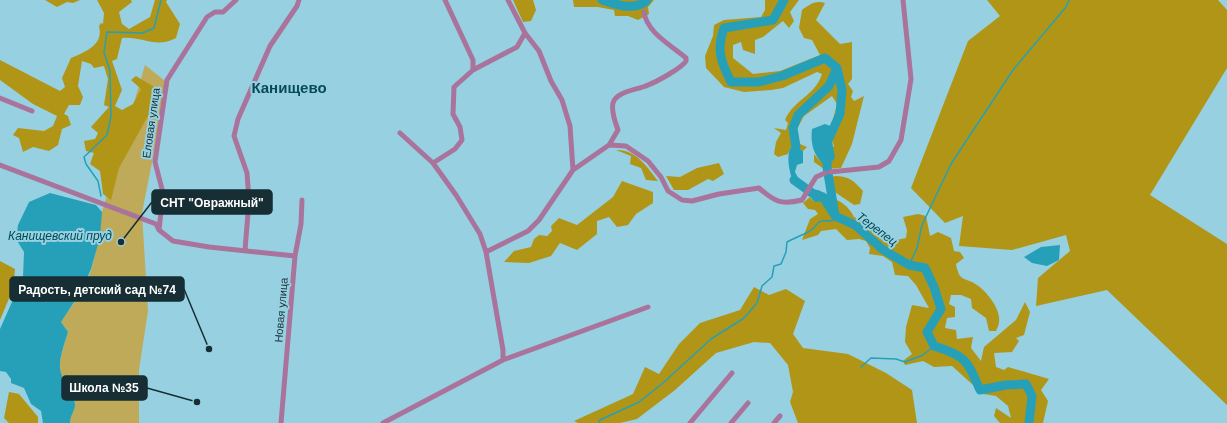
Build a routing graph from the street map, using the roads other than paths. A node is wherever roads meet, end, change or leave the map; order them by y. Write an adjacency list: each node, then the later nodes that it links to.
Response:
1 (236, 0): 17 (street, Еловая улица)
2 (299, 0): 18 (street)
3 (445, 0): 8 (street)
4 (508, 0): 7 (street)
5 (903, 0): 12 (street)
6 (644, 12): 12 (street)
7 (525, 33): 8 (street); 15 (street)
8 (473, 70): 13 (street)
9 (0, 98): 10 (street)
10 (32, 111)
11 (400, 133): 13 (street)
12 (610, 145): 15 (street)
13 (433, 163): 19 (street)
14 (0, 165): 17 (street)
15 (573, 170): 19 (street)
16 (302, 200): 20 (street, Новая улица)
17 (159, 230): 18 (street)
18 (245, 250): 20 (street)
19 (486, 252): 22 (street)
20 (295, 256): 26 (street, Новая улица)
21 (648, 307): 22 (street)
22 (503, 360): 27 (street)
23 (732, 373): 28 (street)
24 (748, 403): 29 (street)
25 (780, 416): 30 (street)
26 (281, 423)
27 (383, 423)
28 (690, 423)
29 (731, 423)
30 (774, 423)

